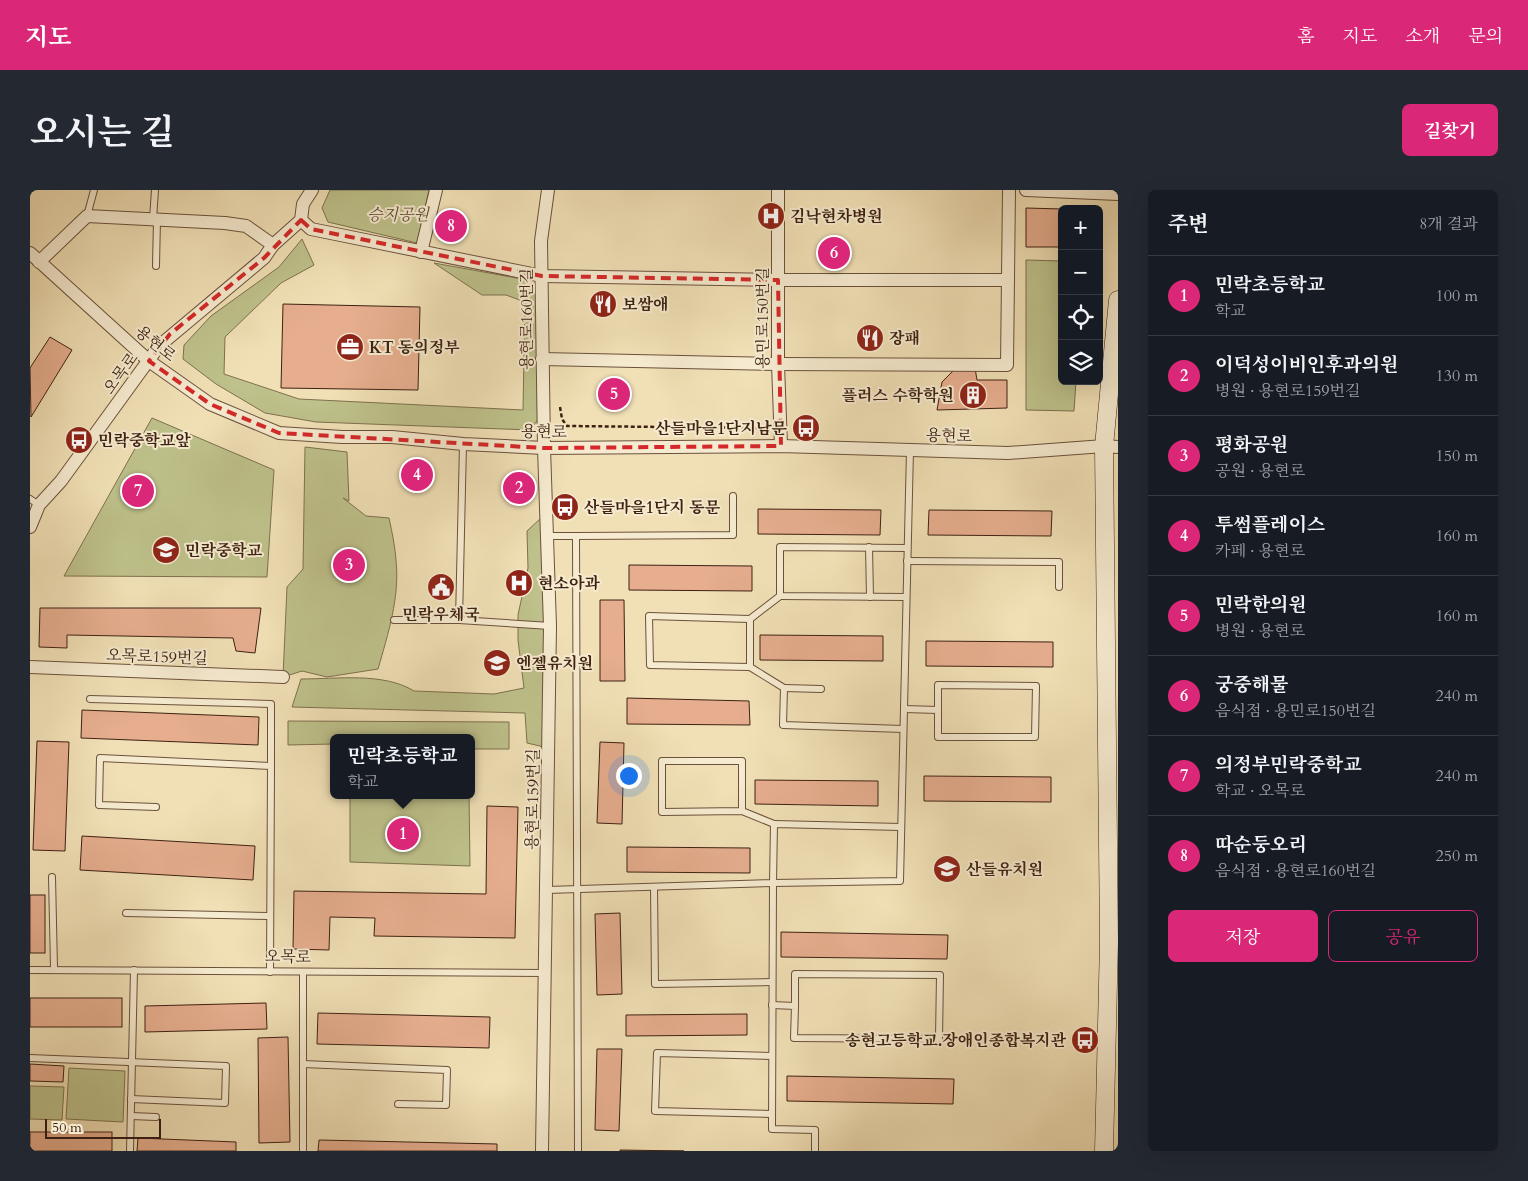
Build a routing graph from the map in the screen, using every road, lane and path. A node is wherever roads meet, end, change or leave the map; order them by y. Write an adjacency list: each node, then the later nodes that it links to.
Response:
1 (94, 190): 10 (lane)
2 (155, 190): 11 (lane)
3 (312, 190): 12 (street)
4 (436, 190): 14 (street)
5 (548, 190): 17 (street, 용현로160번길)
6 (778, 190): 18 (street, 용민로150번길)
7 (1009, 190): 19 (street)
8 (1026, 190): 9 (street)
9 (1118, 194)
10 (87, 216): 11 (street); 15 (street)
11 (155, 219): 13 (street); 16 (lane)
12 (301, 220): 13 (street, 오목로); 14 (street)
13 (273, 245): 22 (street, 오목로)
14 (421, 252): 17 (street)
15 (35, 258): 22 (street, 용현로)
16 (156, 266)
17 (542, 276): 18 (street); 21 (street, 용현로160번길)
18 (778, 280): 19 (street); 23 (street, 용민로150번길)
19 (1008, 280): 23 (street)
20 (1118, 300): 28 (main road)
21 (542, 359): 23 (street); 29 (street, 용현로160번길)
22 (149, 361): 26 (street, 용현로); 32 (street, 오목로)
23 (778, 364): 27 (street, 용민로150번길)
24 (560, 408): 25 (path)
25 (764, 428)
26 (463, 444): 29 (street, 용현로); 45 (lane)
27 (781, 446): 29 (street, 용현로); 30 (street, 용현로)
28 (1111, 446): 30 (street, 용현로); 61 (main road)
29 (544, 448): 34 (street, 용현로159번길)
30 (910, 450): 37 (lane)
31 (733, 496): 35 (lane)
32 (34, 502): 33 (street, 오목로)
33 (30, 527)
34 (547, 536): 35 (lane); 46 (street, 용현로159번길)
35 (576, 536): 65 (lane)
36 (869, 547): 37 (lane); 40 (lane); 41 (lane)
37 (907, 548): 38 (lane)
38 (907, 561): 39 (lane); 42 (lane)
39 (1059, 587)
40 (780, 596): 41 (lane); 43 (lane)
41 (870, 597): 42 (lane)
42 (906, 597): 53 (lane)
43 (750, 619): 47 (lane); 47 (lane)
44 (394, 620): 45 (lane)
45 (459, 620): 46 (lane)
46 (550, 626): 66 (street, 용현로159번길)
47 (750, 667): 50 (lane)
48 (30, 668): 49 (street, 오목로159번길)
49 (283, 677)
50 (784, 688): 51 (lane); 55 (lane)
51 (821, 689)
52 (90, 699): 56 (lane)
53 (904, 709): 54 (lane); 55 (lane)
54 (938, 710): 54 (lane)
55 (903, 729): 60 (lane)
56 (271, 766): 57 (lane); 68 (lane)
57 (156, 807)
58 (742, 811): 58 (lane); 59 (lane)
59 (774, 824): 60 (lane); 63 (lane)
60 (901, 827): 63 (lane)
61 (1113, 864): 87 (main road)
62 (52, 876): 69 (lane)
63 (772, 883): 64 (lane); 75 (lane)
64 (654, 887): 65 (lane); 75 (lane)
65 (576, 888): 66 (lane); 92 (lane)
66 (547, 890): 74 (street, 용현로159번길)
67 (126, 913): 68 (lane)
68 (269, 916): 72 (lane)
69 (54, 968): 70 (lane, 오목로); 71 (lane, 오목로)
70 (30, 970)
71 (134, 970): 72 (lane, 오목로); 80 (lane)
72 (270, 972): 73 (lane, 오목로)
73 (303, 973): 74 (lane, 오목로); 81 (lane)
74 (546, 973): 91 (street, 용현로159번길)
75 (772, 982): 76 (lane)
76 (772, 1006): 77 (lane); 78 (lane)
77 (795, 1006): 77 (lane)
78 (772, 1056): 84 (lane); 84 (lane)
79 (30, 1058): 80 (lane)
80 (132, 1064): 82 (lane); 82 (lane)
81 (303, 1064): 83 (lane); 90 (lane)
82 (131, 1099): 85 (lane)
83 (398, 1104)
84 (772, 1114): 93 (lane)
85 (131, 1116): 86 (lane); 89 (lane)
86 (156, 1117)
87 (1104, 1121): 88 (main road); 94 (main road)
88 (1118, 1150)
89 (130, 1151)
90 (303, 1151)
91 (542, 1151)
92 (578, 1151)
93 (815, 1151)
94 (1104, 1151)

